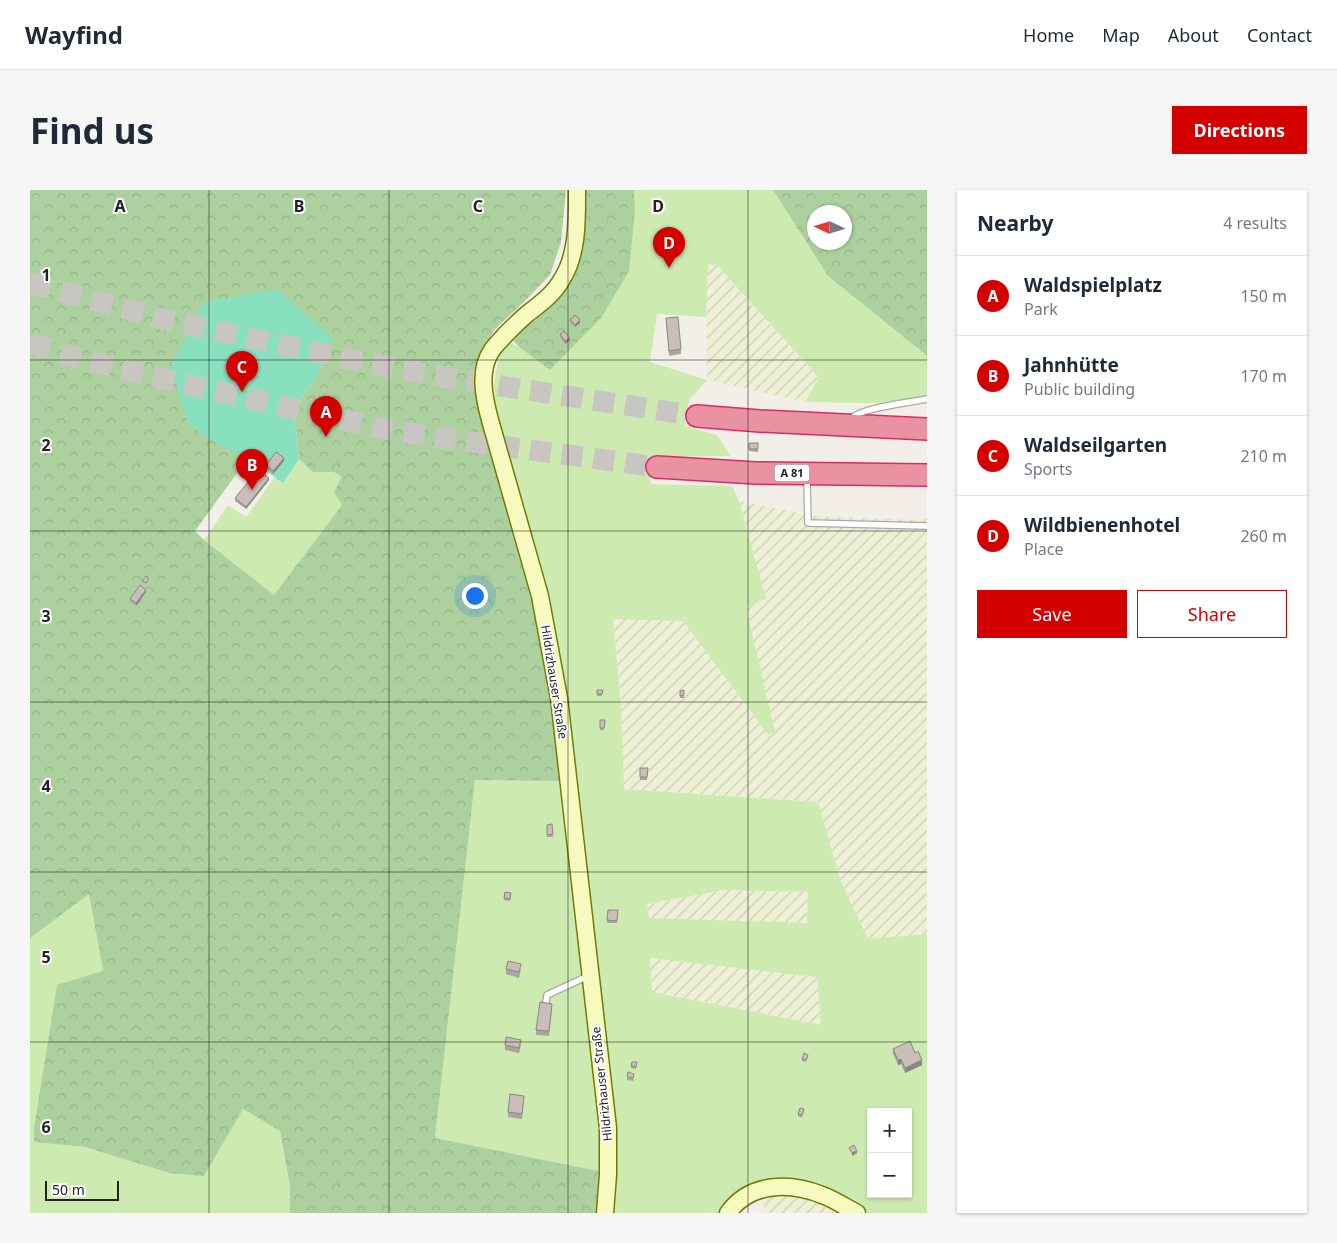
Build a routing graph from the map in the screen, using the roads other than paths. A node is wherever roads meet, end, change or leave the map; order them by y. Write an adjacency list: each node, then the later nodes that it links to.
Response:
1 (577, 190): 10 (main road, Hildrizhauser Straße)
2 (927, 399): 4 (lane)
3 (697, 416): 4 (highway)
4 (842, 425): 5 (highway)
5 (927, 429)
6 (657, 467): 7 (highway, A 81)
7 (806, 474): 8 (highway, A 81); 9 (lane)
8 (927, 475)
9 (927, 526)
10 (590, 975): 11 (lane); 12 (main road, Hildrizhauser Straße)
11 (546, 1003)
12 (605, 1213)
13 (728, 1213): 14 (main road)
14 (856, 1213)

